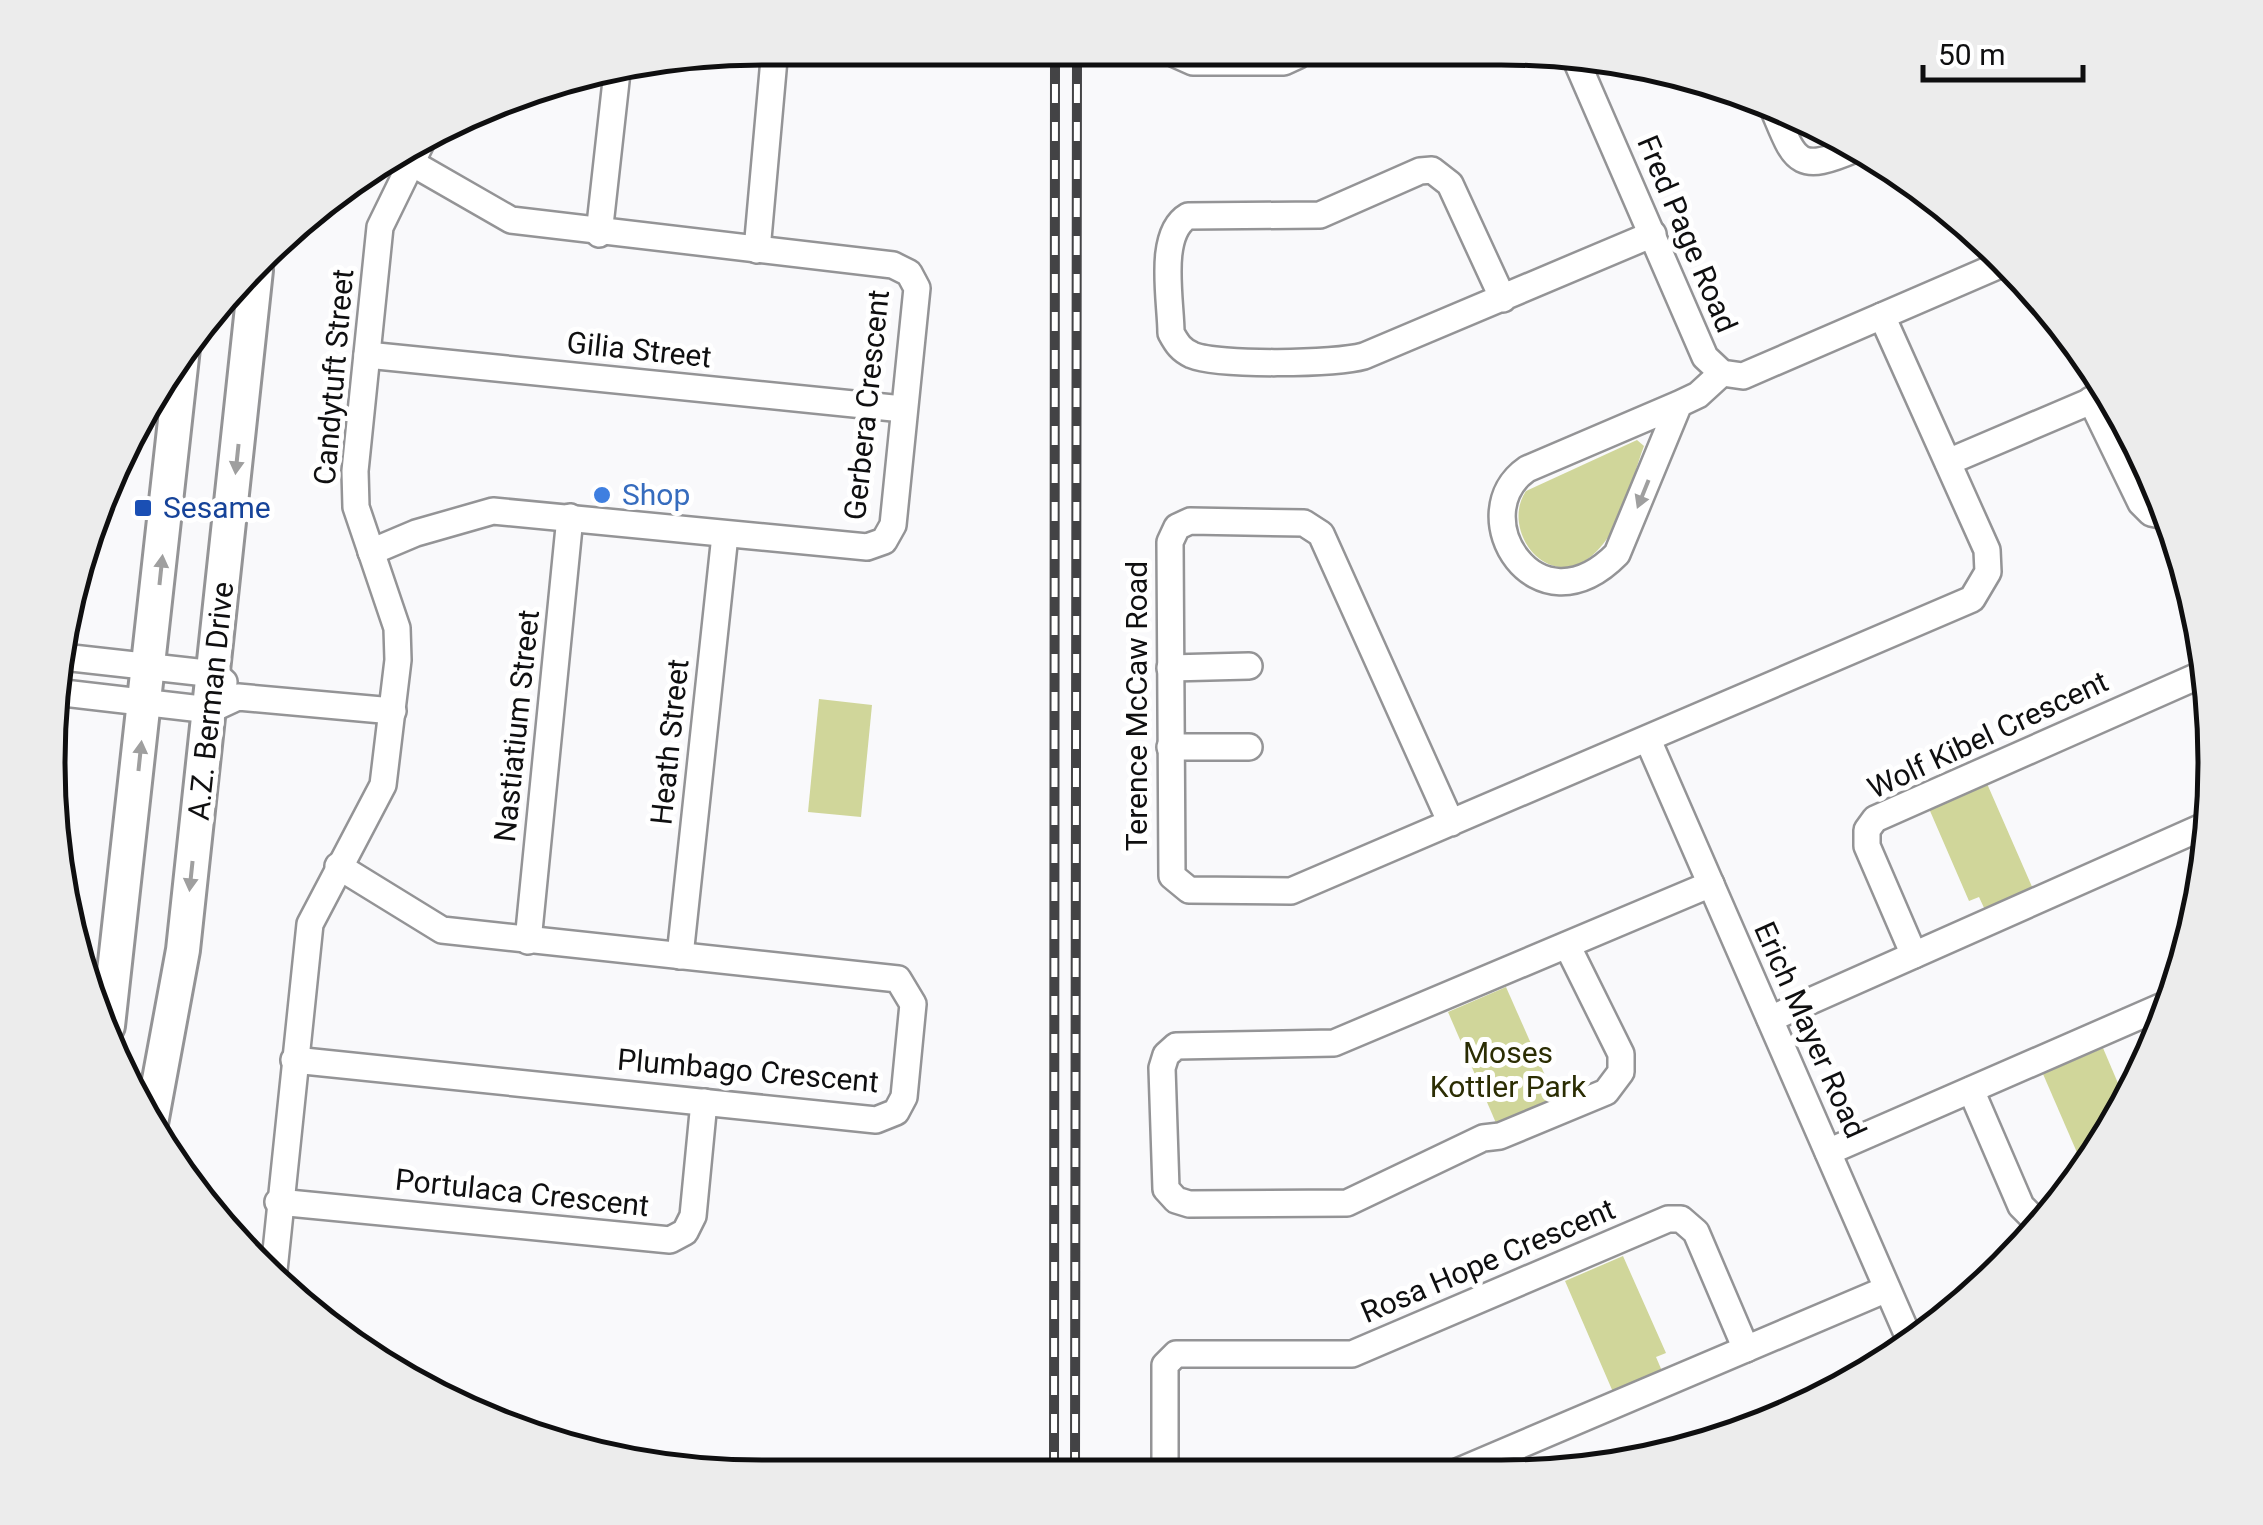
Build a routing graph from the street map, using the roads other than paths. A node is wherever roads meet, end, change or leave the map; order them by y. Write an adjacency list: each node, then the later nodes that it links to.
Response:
1 (774, 65): 10 (street)
2 (1580, 70): 9 (street, Fred Page Road)
3 (616, 80): 8 (street)
4 (1779, 124): 6 (street)
5 (421, 154): 8 (street, Gerbera Crescent)
6 (1842, 155)
7 (413, 158): 15 (street, Candytuft Street)
8 (598, 234): 10 (street, Gerbera Crescent)
9 (1652, 234): 13 (street); 16 (street, Fred Page Road)
10 (757, 250): 20 (street, Gerbera Crescent)
11 (1992, 267): 14 (street)
12 (255, 285): 32 (main road, A.Z. Berman Drive, one-way to 32)
13 (1503, 299): 13 (street)
14 (1882, 316): 16 (street); 22 (street, Terence McCaw Road)
15 (368, 354): 20 (street, Gilia Street); 26 (street, Candytuft Street)
16 (1722, 374): 19 (street)
17 (181, 379): 29 (main road, one-way to 17)
18 (2095, 398): 22 (street)
19 (1678, 404): 19 (street, one-way to 19)
20 (903, 409): 25 (street, Gerbera Crescent)
21 (2112, 428): 23 (street)
22 (1948, 462): 36 (street, Terence McCaw Road)
23 (2152, 513)
24 (570, 517): 25 (street, Gerbera Crescent); 26 (street, Gerbera Crescent); 43 (street, Nastiatium Street)
25 (724, 535): 46 (street, Heath Street)
26 (372, 552): 35 (street, Candytuft Street)
27 (73, 658): 29 (street)
28 (1249, 666): 30 (street)
29 (150, 667): 32 (street); 34 (main road)
30 (1170, 668): 37 (street, Terence McCaw Road); 39 (street, Terence McCaw Road)
31 (2193, 678): 45 (street, Wolf Kibel Crescent)
32 (221, 693): 34 (street); 35 (street); 53 (main road, A.Z. Berman Drive, one-way to 53)
33 (69, 694): 34 (street)
34 (146, 702): 47 (main road, one-way to 34)
35 (393, 711): 41 (street, Candytuft Street)
36 (1648, 740): 39 (street, Terence McCaw Road); 42 (street, Erich Mayer Road)
37 (1170, 747): 38 (street); 39 (street, Terence McCaw Road)
38 (1249, 748)
39 (1451, 824)
40 (2195, 831): 45 (street)
41 (338, 866): 43 (street, Plumbago Crescent); 50 (street, Candytuft Street)
42 (1711, 884): 44 (street); 49 (street, Erich Mayer Road)
43 (528, 941): 46 (street, Plumbago Crescent)
44 (1567, 945): 44 (street)
45 (1914, 955): 49 (street)
46 (680, 956): 52 (street, Plumbago Crescent)
47 (110, 1008)
48 (2152, 1011): 51 (street)
49 (1770, 1019): 54 (street, Erich Mayer Road)
50 (294, 1060): 52 (street, Plumbago Crescent); 55 (street, Candytuft Street)
51 (1971, 1090): 54 (street); 56 (street)
52 (704, 1102): 55 (street, Portulaca Crescent)
53 (155, 1104)
54 (1828, 1152): 58 (street, Erich Mayer Road)
55 (278, 1202): 57 (street, Candytuft Street)
56 (2030, 1216)
57 (275, 1261)
58 (1888, 1288): 59 (street, Erich Mayer Road); 60 (street)
59 (1906, 1330)
60 (1746, 1349): 61 (street, Rosa Hope Crescent); 62 (street)
61 (1165, 1460)
62 (1485, 1460)

